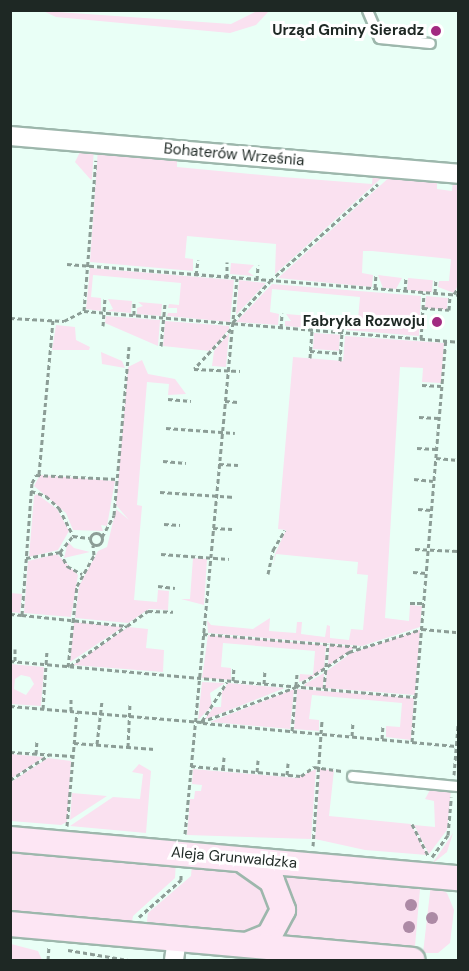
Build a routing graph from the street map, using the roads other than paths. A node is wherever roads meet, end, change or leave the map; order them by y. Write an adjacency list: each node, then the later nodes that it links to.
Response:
1 (367, 10): 2 (lane)
2 (430, 44)
3 (10, 136): 4 (street, Bohaterów Września)
4 (459, 174)
5 (352, 776): 6 (lane)
6 (459, 786)
7 (10, 838): 8 (street, Aleja Grunwaldzka)
8 (239, 859): 9 (street, Aleja Grunwaldzka); 11 (street)
9 (459, 878)
10 (10, 924): 12 (street)
11 (247, 945): 12 (street); 13 (street)
12 (175, 950)
13 (377, 959): 14 (street)
14 (412, 960)

